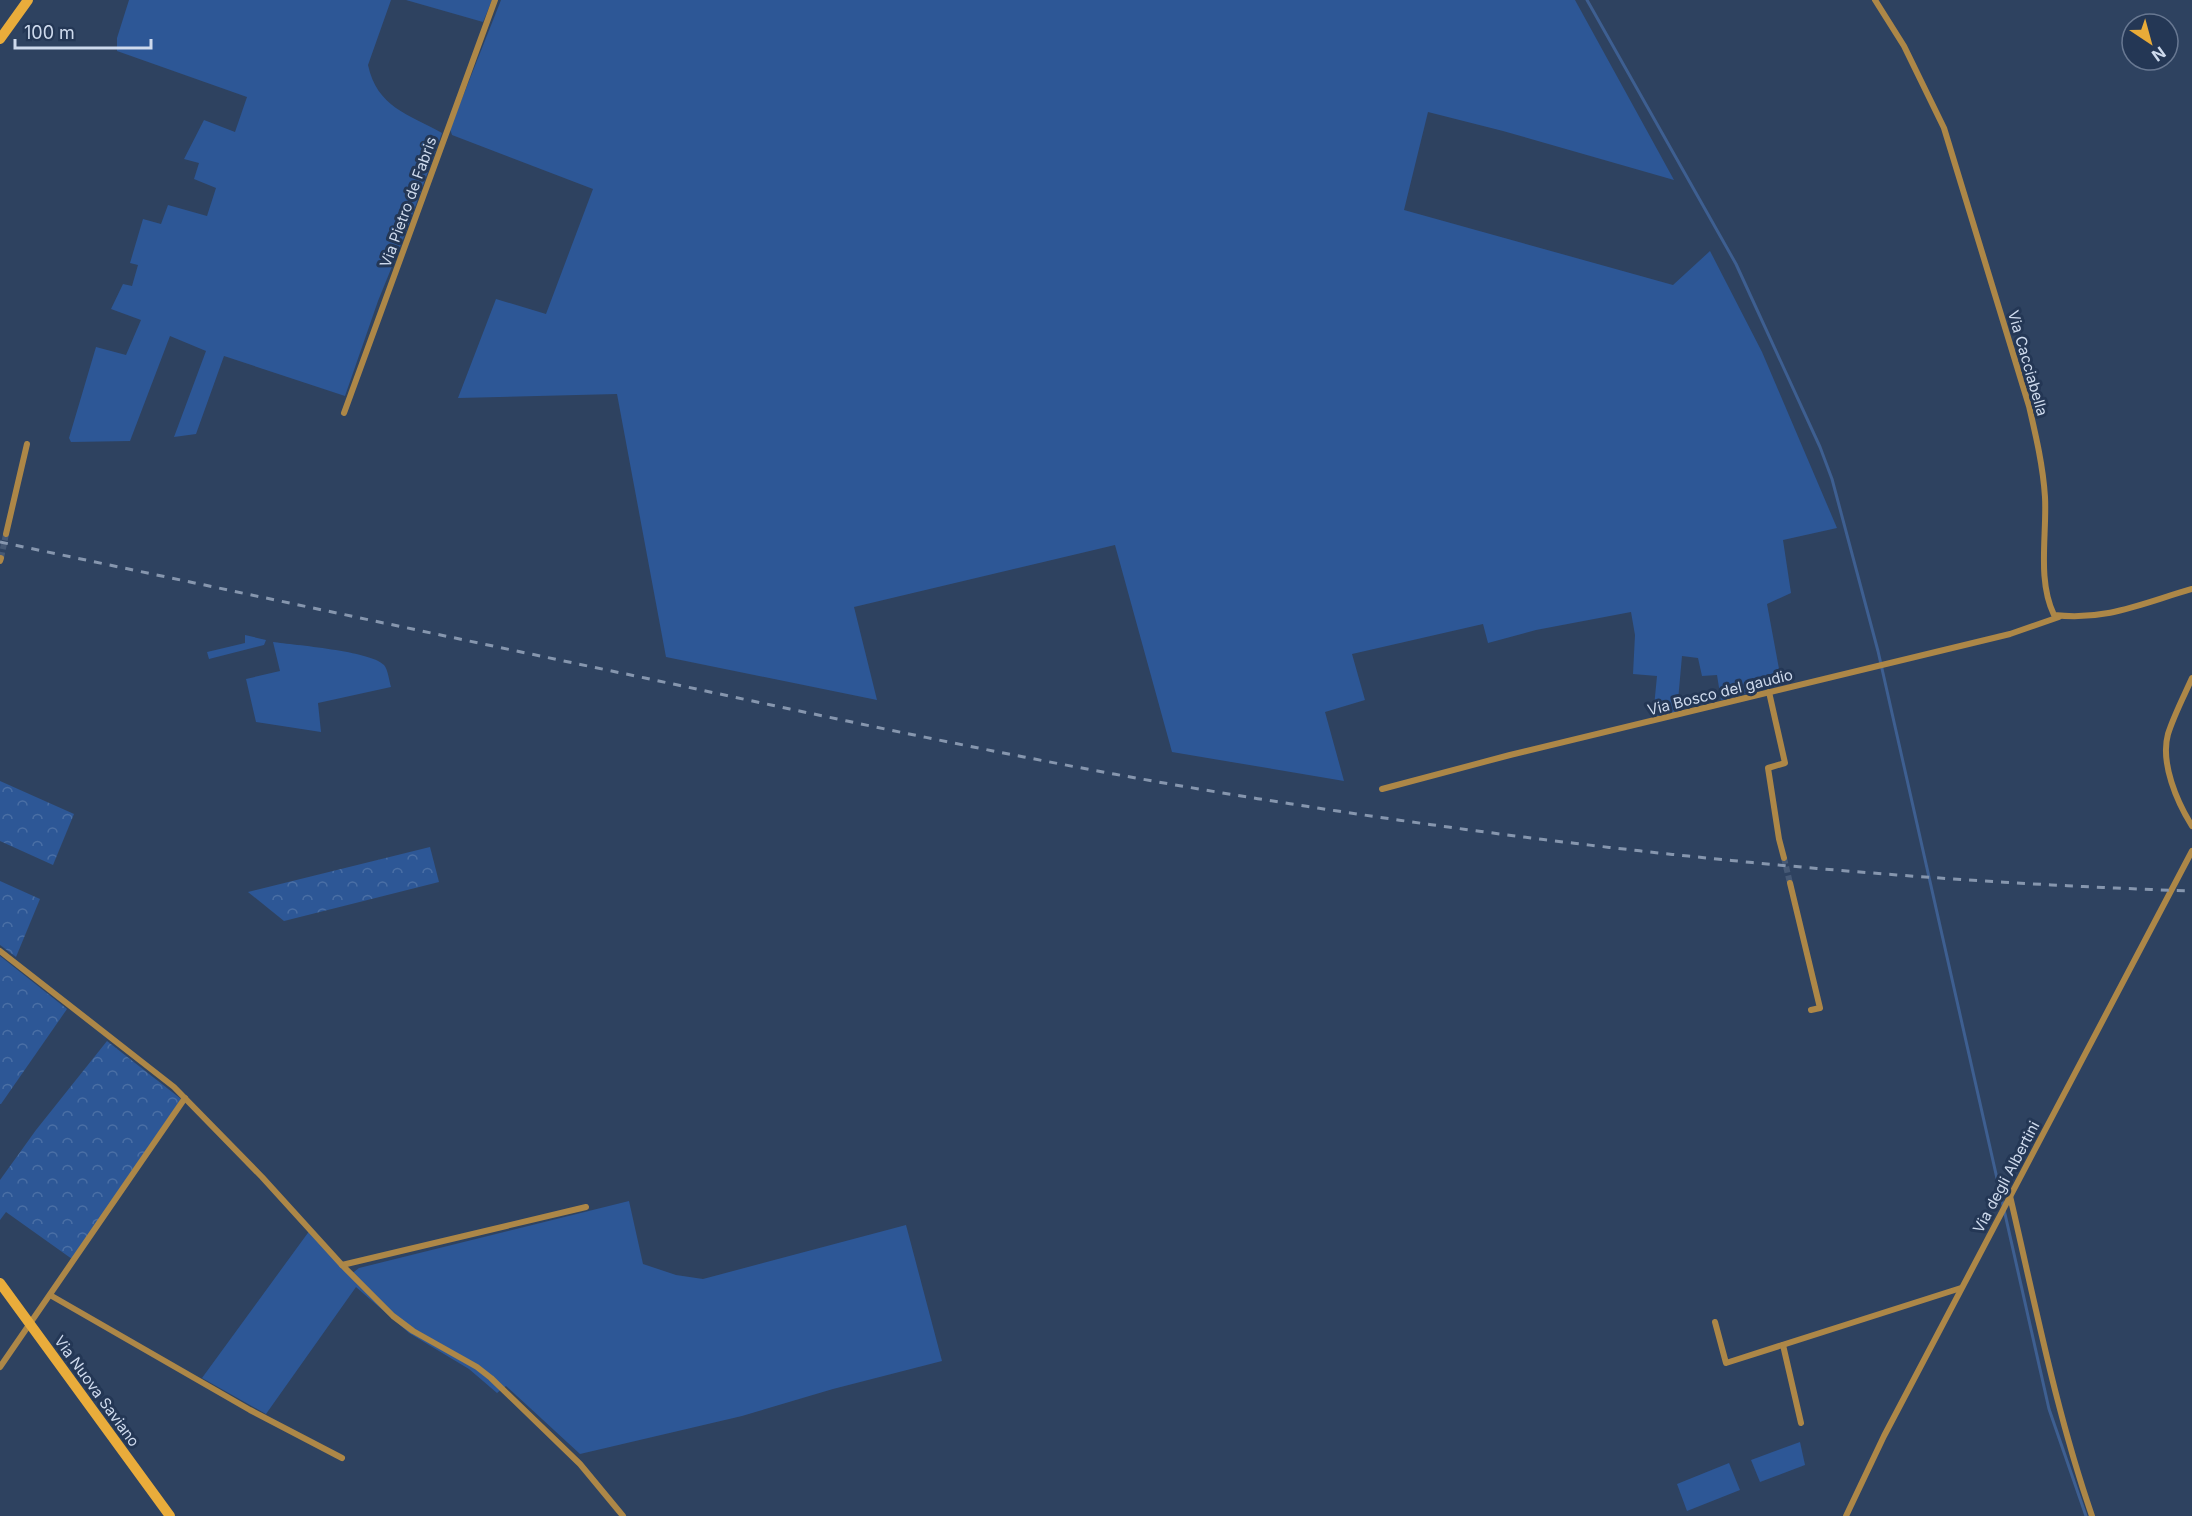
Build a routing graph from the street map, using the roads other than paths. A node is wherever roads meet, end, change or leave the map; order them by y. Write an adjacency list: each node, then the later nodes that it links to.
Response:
1 (28, 0): 4 (main road)
2 (495, 0): 5 (street, Via Pietro de Fabris)
3 (1875, 0): 9 (street, Via Cacciabella)
4 (0, 39)
5 (344, 413)
6 (27, 444): 7 (street)
7 (6, 534)
8 (2192, 590): 9 (street)
9 (2062, 616): 11 (street, Via Bosco del gaudio)
10 (2192, 678): 13 (street)
11 (1769, 692): 12 (street, Via Bosco del gaudio); 15 (street)
12 (1382, 789)
13 (2192, 826)
14 (2192, 851): 20 (street, Via degli Albertini)
15 (1784, 858)
16 (1790, 883): 18 (street)
17 (0, 951): 19 (street)
18 (1811, 1010)
19 (185, 1098): 22 (street); 25 (street)
20 (2010, 1195): 24 (street, Via degli Albertini); 35 (street)
21 (586, 1207): 22 (street)
22 (342, 1265): 33 (street)
23 (0, 1283): 27 (main road, Via Nuova Saviano)
24 (1961, 1288): 28 (street); 34 (street, Via degli Albertini)
25 (50, 1295): 27 (street); 31 (street)
26 (1715, 1322): 28 (street)
27 (29, 1323): 29 (street); 32 (main road, Via Nuova Saviano)
28 (1783, 1345): 30 (street)
29 (0, 1367)
30 (1801, 1422)
31 (342, 1458)
32 (170, 1516)
33 (622, 1516)
34 (1846, 1516)
35 (2092, 1516)

